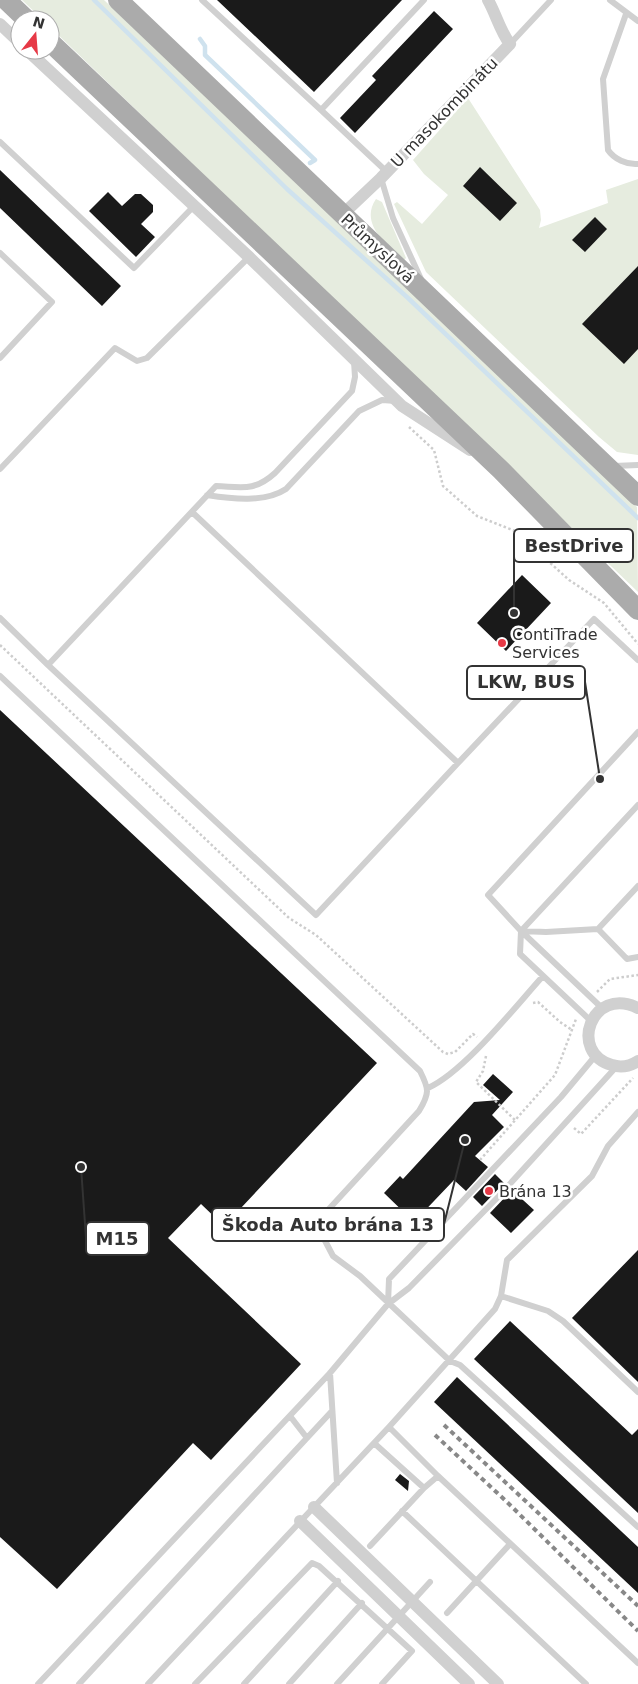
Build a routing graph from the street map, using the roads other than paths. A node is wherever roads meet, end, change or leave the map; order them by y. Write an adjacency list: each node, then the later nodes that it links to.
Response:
1 (6, 0): 8 (main road)
2 (118, 0): 21 (main road, Průmyslová)
3 (202, 0): 16 (lane)
4 (424, 0): 16 (lane)
5 (488, 0): 13 (street, U masokombinátu)
6 (551, 0): 13 (lane)
7 (610, 0): 9 (lane)
8 (16, 10)
9 (626, 14): 10 (lane); 18 (lane)
10 (638, 21)
11 (0, 24): 12 (street)
12 (10, 34)
13 (510, 44): 19 (street, U masokombinátu)
14 (60, 51): 31 (main road)
15 (39, 60): 20 (street)
16 (322, 110): 19 (lane)
17 (0, 142): 20 (lane)
18 (638, 164)
19 (384, 175): 21 (street, U masokombinátu); 24 (lane)
20 (194, 206): 23 (street)
21 (343, 214): 24 (main road, Průmyslová)
22 (0, 253): 25 (lane)
23 (249, 257): 26 (street); 30 (lane)
24 (427, 294): 28 (main road, Průmyslová)
25 (0, 358)
26 (354, 360): 27 (street); 32 (lane)
27 (397, 401): 31 (street); 32 (lane)
28 (603, 463): 29 (lane); 33 (main road, Průmyslová)
29 (638, 465)
30 (0, 469)
31 (501, 470): 35 (main road)
32 (207, 495): 34 (lane)
33 (638, 496)
34 (192, 512): 38 (lane); 41 (lane)
35 (638, 610)
36 (0, 618): 38 (lane)
37 (638, 660): 41 (lane)
38 (48, 665): 41 (lane)
39 (0, 676): 54 (lane)
40 (638, 732): 45 (lane)
41 (458, 763)
42 (638, 805): 45 (lane)
43 (638, 886): 44 (lane)
44 (598, 929): 45 (lane); 46 (lane)
45 (521, 931): 47 (lane); 48 (lane)
46 (638, 958)
47 (543, 976): 50 (lane); 54 (lane)
48 (602, 1008): 49 (street); 50 (street)
49 (638, 1008)
50 (591, 1021): 51 (street)
51 (596, 1055): 53 (street); 57 (lane)
52 (638, 1061): 53 (street)
53 (616, 1066): 57 (lane)
54 (428, 1088): 57 (lane)
55 (638, 1112): 56 (lane)
56 (501, 1296): 58 (lane); 60 (lane)
57 (388, 1304): 58 (lane); 59 (lane)
58 (450, 1361): 63 (lane); 72 (lane)
59 (330, 1373): 61 (lane); 62 (lane)
60 (638, 1392)
61 (332, 1411): 64 (lane); 67 (lane)
62 (290, 1416): 64 (lane); 84 (lane)
63 (389, 1427): 65 (lane); 66 (lane)
64 (307, 1438): 85 (lane)
65 (374, 1443): 67 (lane); 68 (lane)
66 (438, 1476): 68 (lane); 73 (lane)
67 (337, 1482): 69 (lane)
68 (424, 1488): 70 (lane)
69 (314, 1507): 71 (lane); 78 (street)
70 (402, 1511): 74 (lane); 75 (lane)
71 (300, 1521): 81 (street); 86 (lane)
72 (638, 1528)
73 (510, 1544): 75 (lane); 83 (lane)
74 (370, 1546)
75 (478, 1580): 80 (lane); 94 (lane)
76 (338, 1582): 79 (lane); 87 (lane); 88 (lane)
77 (430, 1582): 78 (lane)
78 (412, 1601): 81 (lane); 93 (street)
79 (362, 1603): 82 (lane); 89 (lane)
80 (447, 1613)
81 (399, 1616): 82 (lane); 92 (street)
82 (388, 1628): 90 (lane); 91 (lane)
83 (638, 1663)
84 (38, 1684)
85 (79, 1684)
86 (148, 1684)
87 (195, 1684)
88 (244, 1684)
89 (289, 1684)
90 (336, 1684)
91 (382, 1684)
92 (469, 1684)
93 (498, 1684)
94 (586, 1684)

